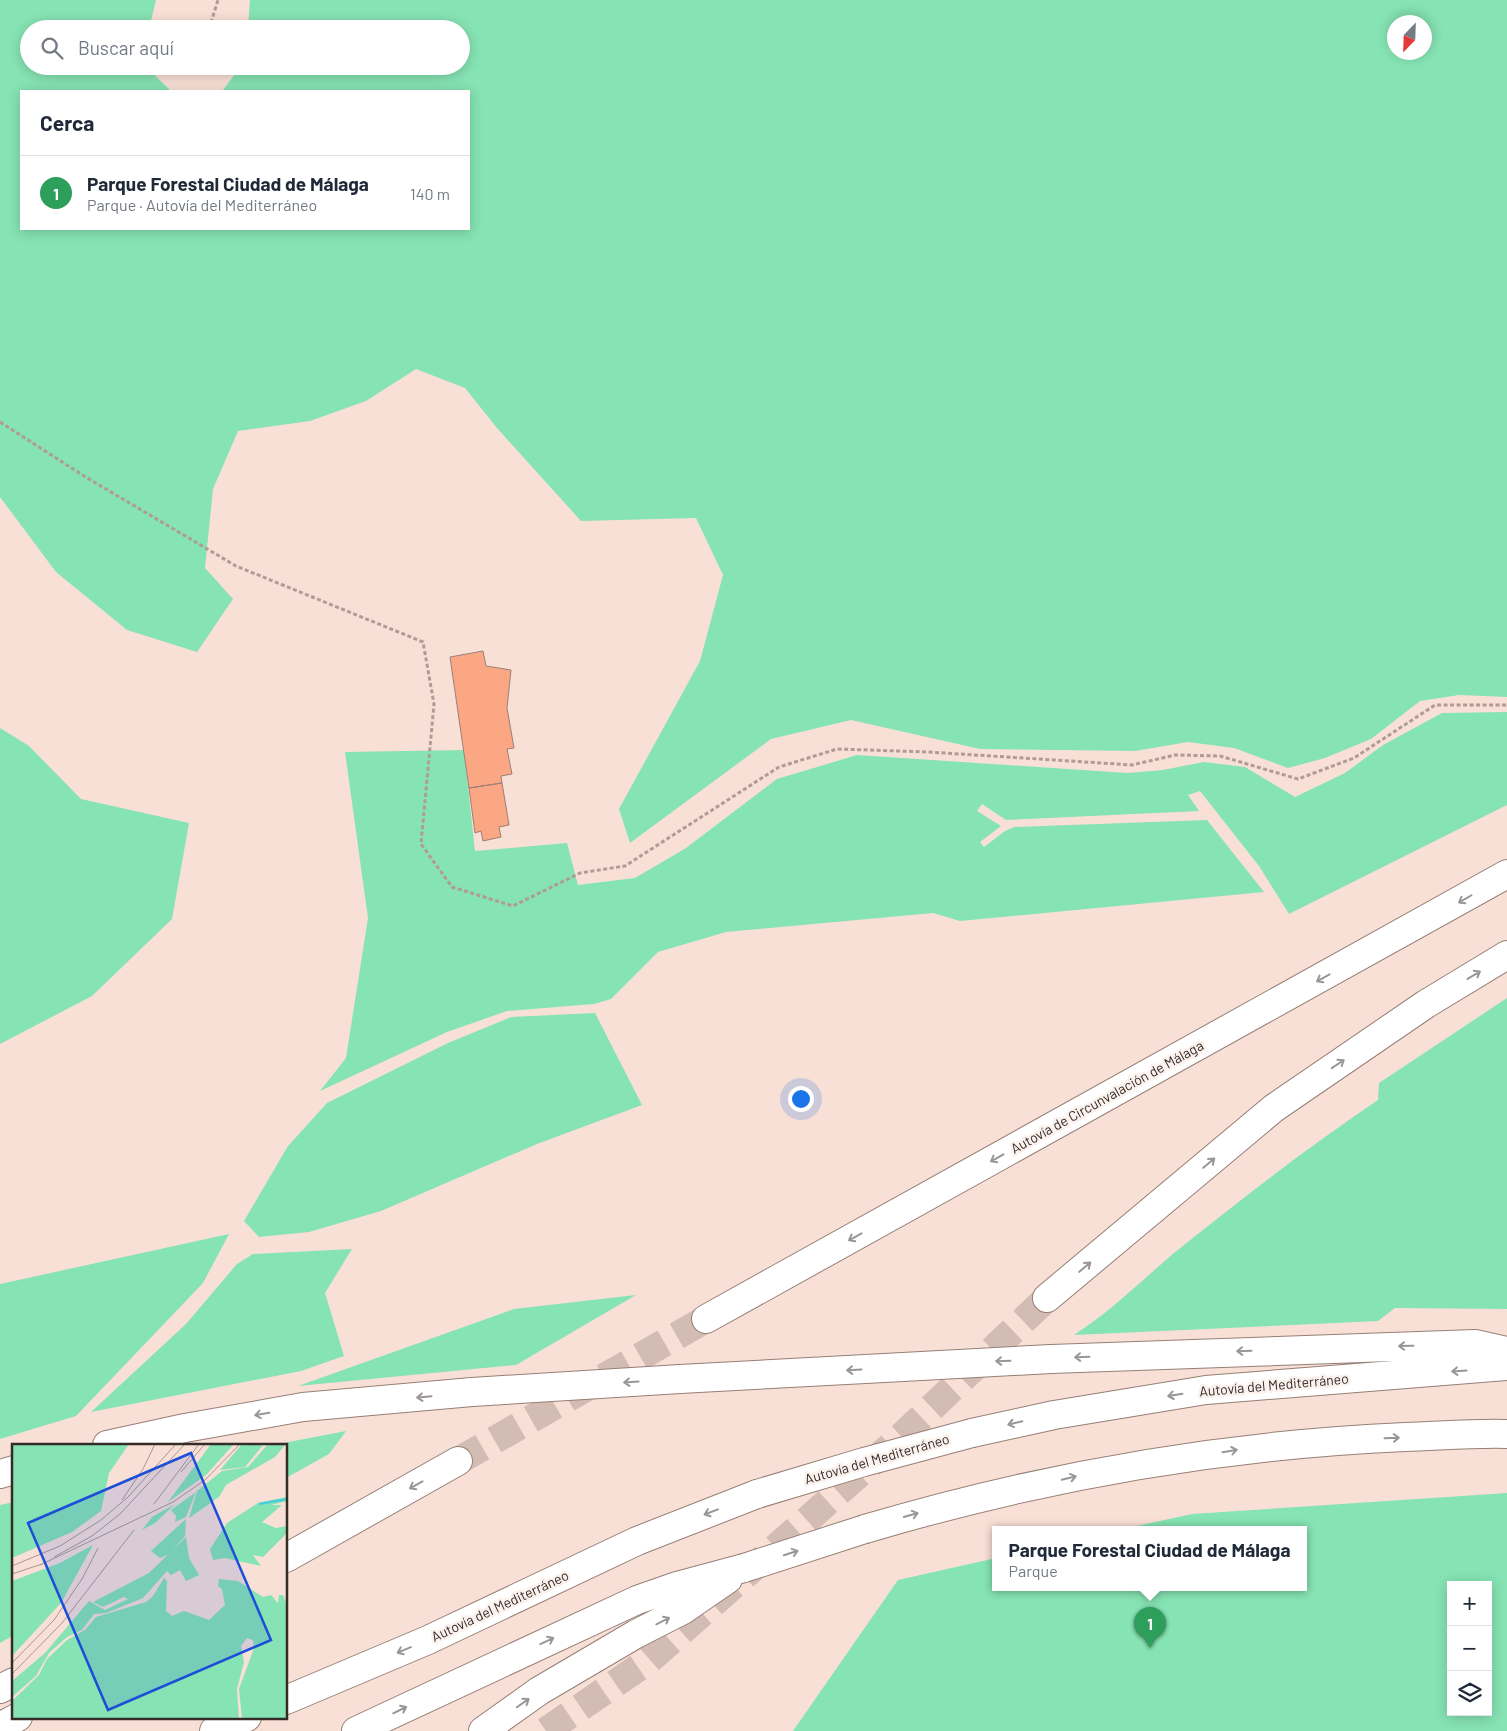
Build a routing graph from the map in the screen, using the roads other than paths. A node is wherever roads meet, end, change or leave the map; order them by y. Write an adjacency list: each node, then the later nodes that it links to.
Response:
1 (1507, 874): 4 (highway, Autovía de Circunvalación de Málaga, one-way to 4)
2 (1507, 955): 3 (highway, one-way to 2)
3 (1047, 1298)
4 (706, 1319)
5 (1507, 1351): 8 (highway, one-way to 8, bridge)
6 (1507, 1366): 14 (highway, Autovía del Mediterráneo, one-way to 14, bridge)
7 (1507, 1434): 11 (highway, one-way to 7, bridge)
8 (111, 1444)
9 (458, 1461): 10 (highway, one-way to 10)
10 (288, 1557)
11 (744, 1568): 19 (highway, one-way to 11); 20 (highway, one-way to 11)
12 (12, 1683): 13 (highway)
13 (0, 1689)
14 (288, 1699)
15 (16, 1718): 17 (highway)
16 (245, 1718): 18 (highway)
17 (0, 1727)
18 (214, 1731)
19 (356, 1731)
20 (483, 1731)

